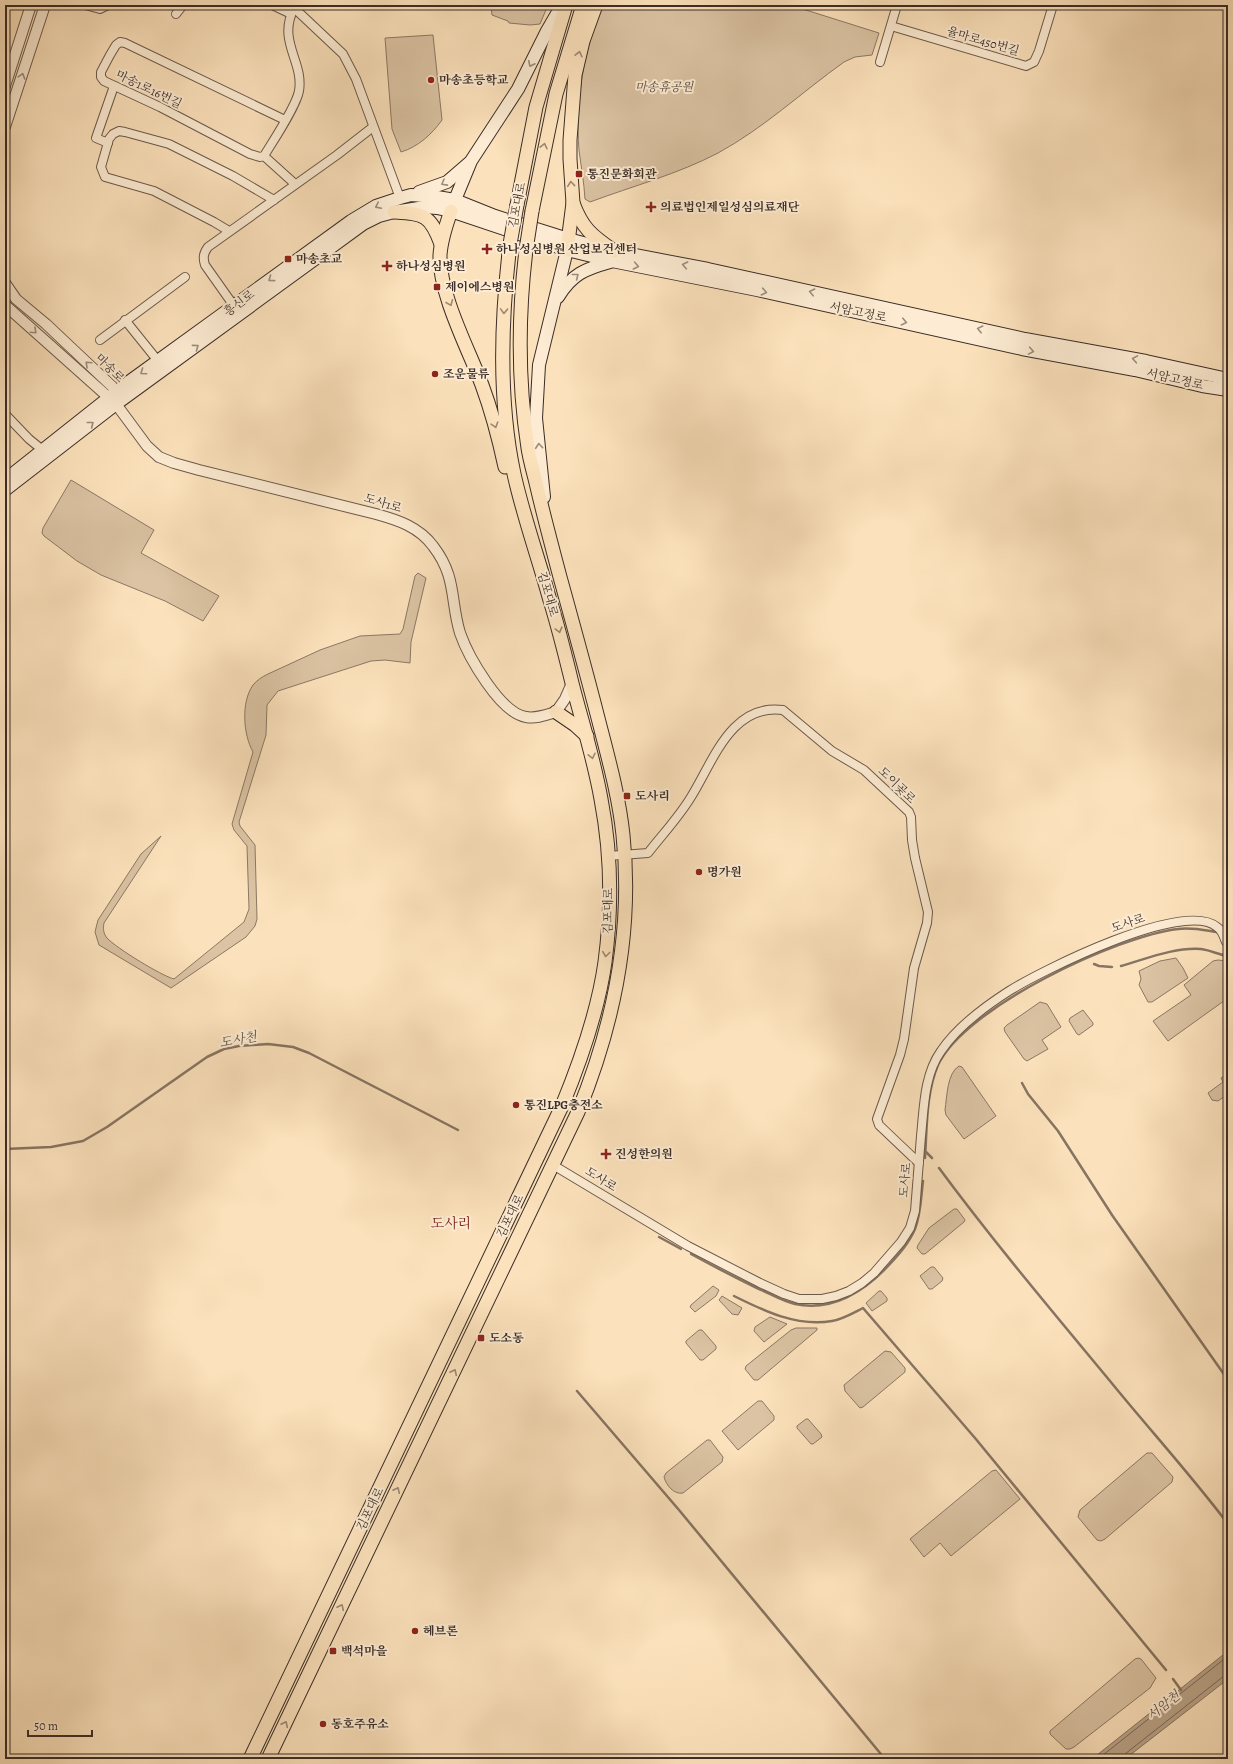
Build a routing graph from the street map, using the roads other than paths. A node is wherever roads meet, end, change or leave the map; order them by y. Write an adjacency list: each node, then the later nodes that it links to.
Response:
1 (31, 5): 17 (street)
2 (44, 5): 20 (street, one-way to 2)
3 (85, 5): 4 (street)
4 (108, 5)
5 (183, 5): 14 (street)
6 (272, 5): 13 (street)
7 (562, 5): 24 (main road, one-way to 24)
8 (566, 5): 52 (main road, 김포대로, one-way to 52, bridge)
9 (583, 5): 51 (main road, 김포대로, one-way to 9, bridge)
10 (596, 5): 28 (main road, one-way to 10)
11 (897, 5): 15 (street)
12 (1054, 5): 15 (street, 율마로450번길)
13 (292, 9): 19 (street); 21 (street)
14 (176, 14)
15 (891, 26): 16 (street)
16 (880, 62)
17 (5, 86)
18 (114, 86): 19 (street, 마송1로16번길); 22 (street); 23 (street, 마송1로16번길)
19 (285, 120): 23 (street)
20 (5, 127)
21 (373, 127): 25 (street); 26 (street)
22 (108, 143): 27 (street); 32 (street)
23 (264, 156): 25 (street)
24 (471, 160): 26 (main road, one-way to 26); 29 (main road)
25 (295, 184): 27 (street)
26 (406, 196): 29 (main road, 흥신로); 39 (main road, 흥신로, one-way to 39)
27 (274, 200): 32 (street)
28 (573, 203): 33 (main road); 35 (main road)
29 (453, 206): 30 (main road, 흥신로); 31 (main road, 흥신로); 34 (main road)
30 (394, 212): 34 (main road); 46 (main road, 흥신로, one-way to 30)
31 (493, 221): 33 (main road, 서암고정로)
32 (229, 231): 39 (street)
33 (567, 245): 35 (main road, 서암고정로); 40 (main road)
34 (442, 247): 52 (main road, one-way to 52)
35 (613, 256): 40 (main road, one-way to 35); 44 (main road, 서암고정로, one-way to 35); 45 (main road, 서암고정로, one-way to 45)
36 (185, 277): 41 (street)
37 (5, 283): 46 (street, 마송로, one-way to 37)
38 (5, 304): 46 (street, 마송로, one-way to 46)
39 (234, 306): 43 (main road, 흥신로)
40 (553, 307): 51 (main road, one-way to 40)
41 (125, 320): 42 (street); 43 (street)
42 (100, 340)
43 (158, 361): 46 (main road, 흥신로, one-way to 46)
44 (1228, 379)
45 (1228, 390)
46 (114, 398): 48 (main road, 흥신로); 54 (street, 도사1로)
47 (5, 414): 48 (street)
48 (47, 453): 49 (main road, 흥신로); 50 (main road, 흥신로)
49 (5, 480)
50 (5, 490)
51 (546, 526): 56 (main road, 김포대로)
52 (531, 534): 53 (main road, 김포대로, one-way to 53)
53 (572, 683): 54 (street); 55 (main road, 김포대로)
54 (556, 712): 55 (main road)
55 (587, 736): 57 (main road, 김포대로, one-way to 57)
56 (625, 855): 57 (street, 도이곶로); 59 (street, 도이곶로); 60 (main road, 김포대로)
57 (608, 856): 61 (main road, 김포대로, one-way to 61)
58 (1228, 943): 59 (street, 도사로)
59 (919, 1163): 60 (street, 도사로)
60 (553, 1165): 62 (main road, 김포대로, one-way to 60)
61 (250, 1759)
62 (268, 1759)

